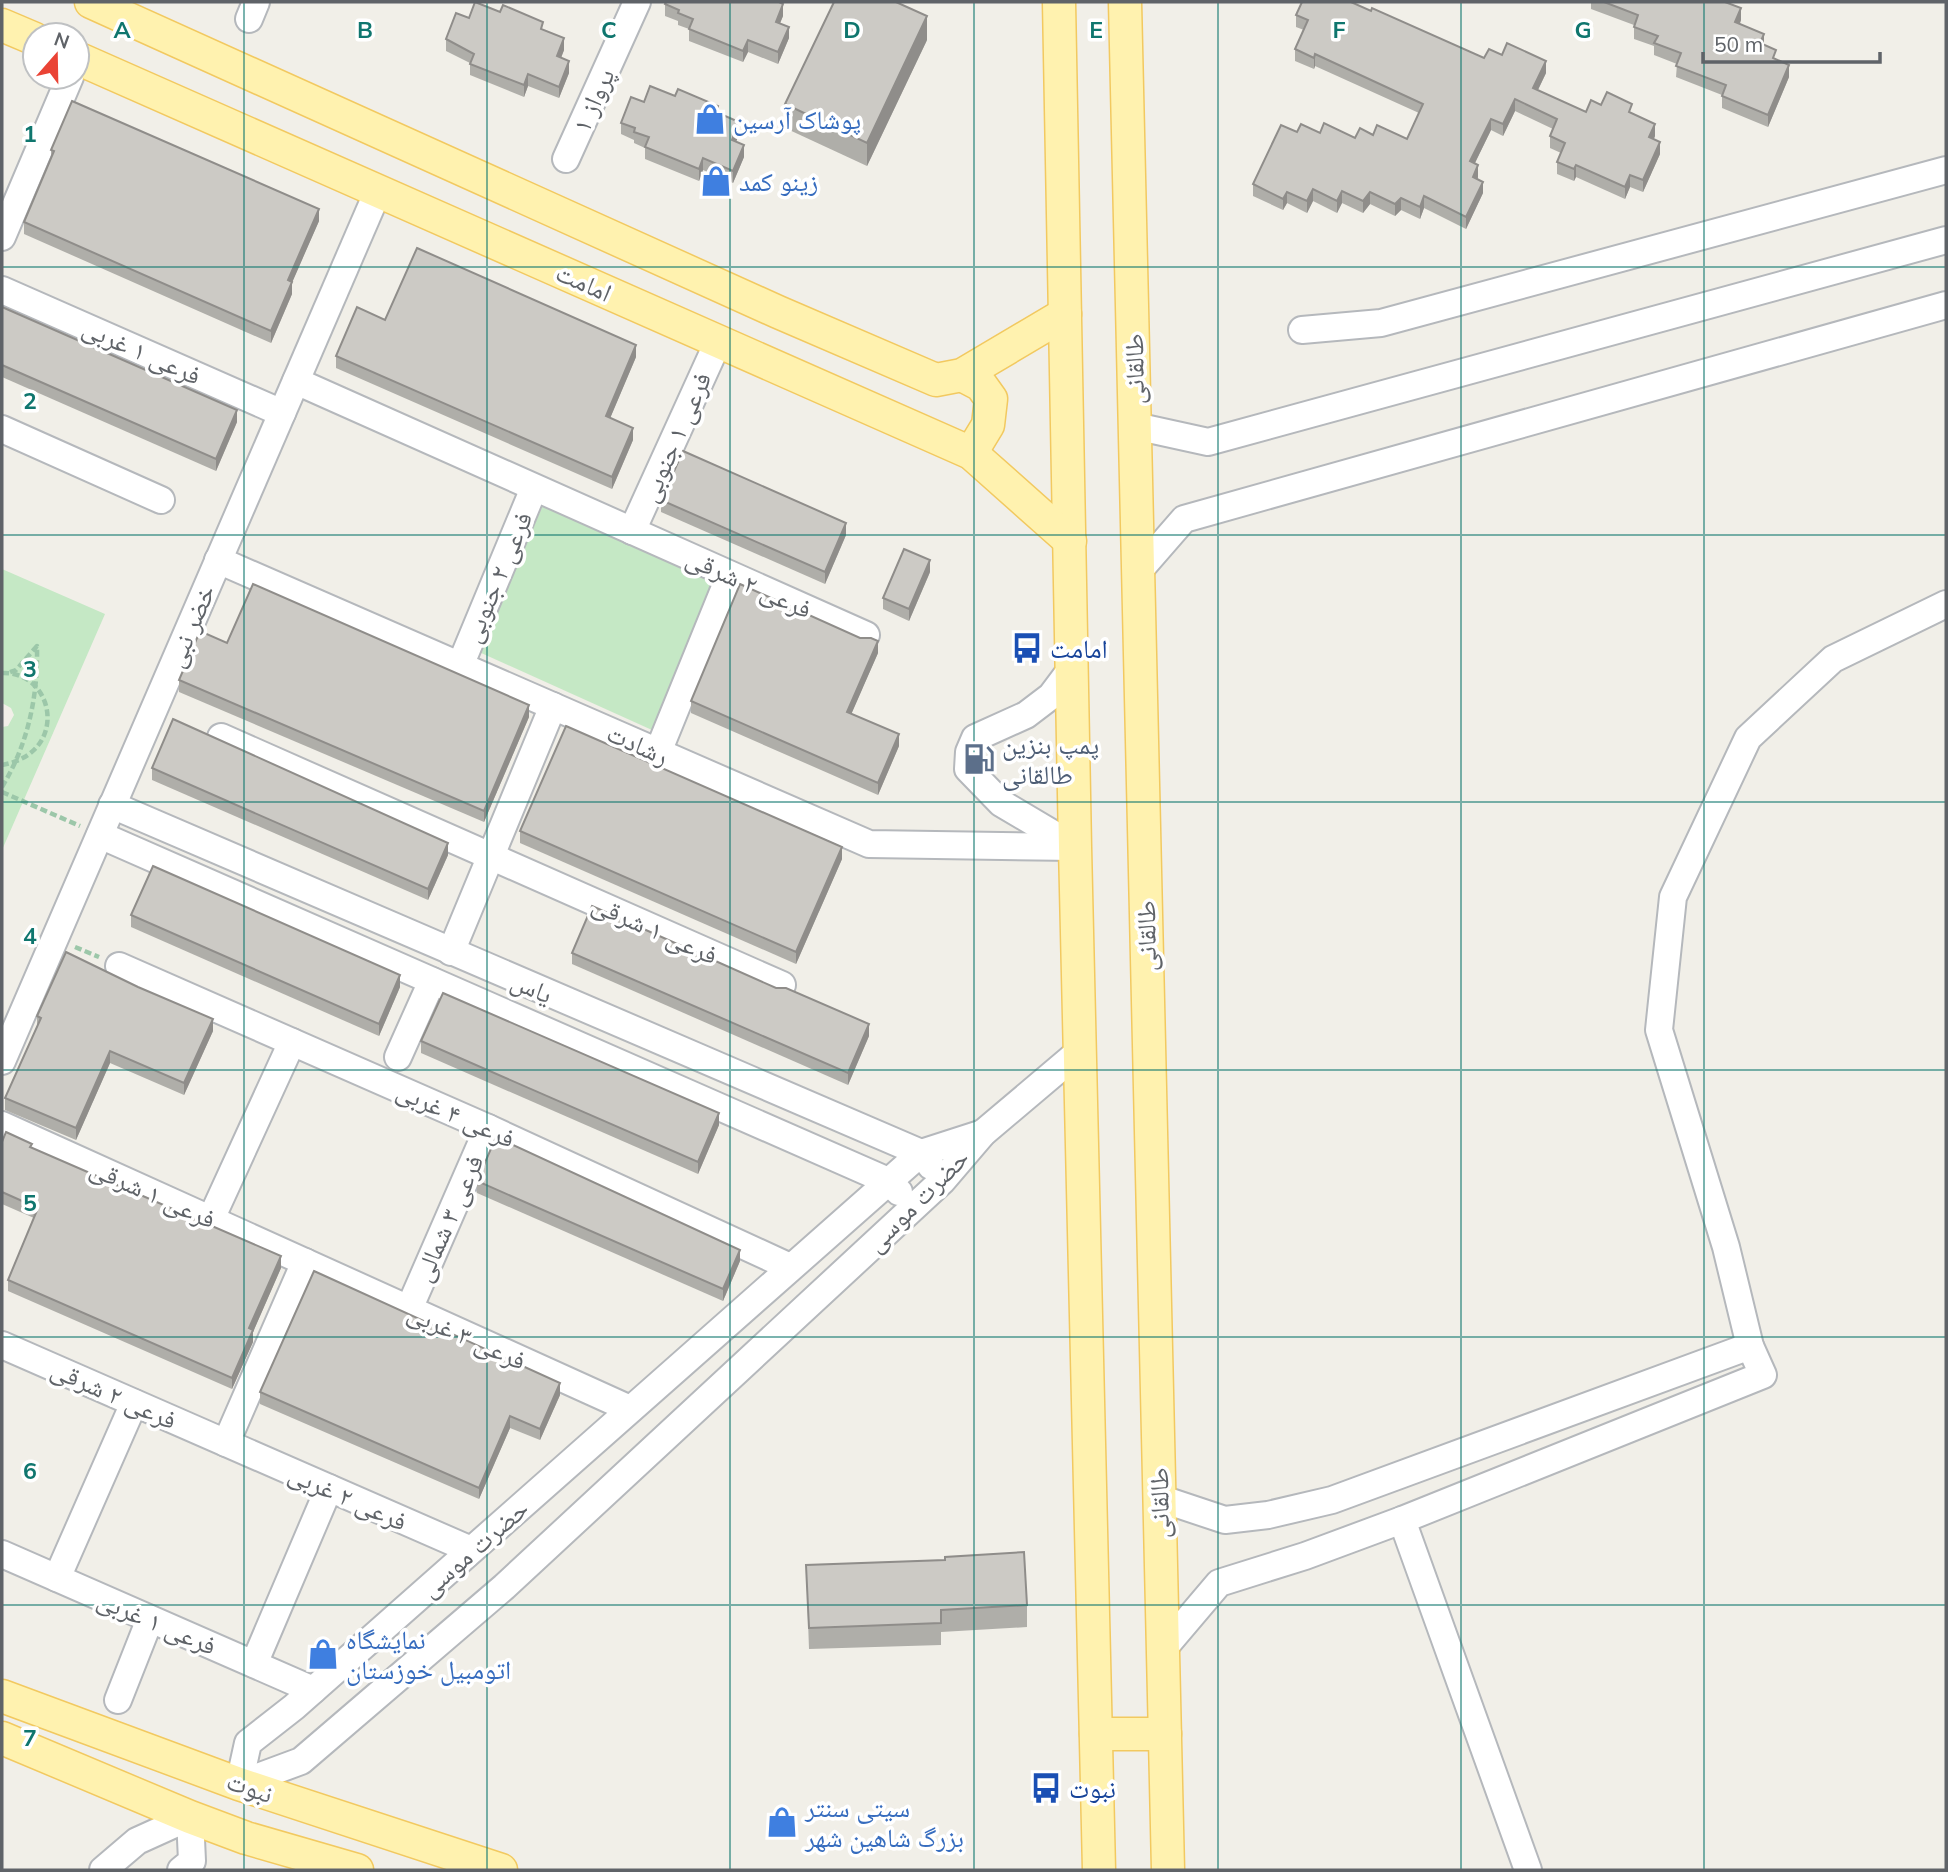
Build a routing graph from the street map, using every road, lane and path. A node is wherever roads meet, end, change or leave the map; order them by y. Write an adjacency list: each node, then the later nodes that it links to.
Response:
1 (91, 2): 19 (main road, امامت)
2 (637, 2): 9 (street, پرواز ۱)
3 (1059, 2): 16 (main road)
4 (1125, 2): 22 (main road, طالقانی)
5 (2, 24): 6 (main road)
6 (21, 33)
7 (91, 65): 11 (main road, امامت)
8 (64, 91): 12 (street)
9 (566, 159)
10 (1946, 170): 17 (street)
11 (378, 191): 18 (main road, امامت); 20 (street, خضر نبی)
12 (2, 237)
13 (1946, 240): 22 (street)
14 (2, 290): 21 (street, فرعی ۱ غربی)
15 (1946, 305): 30 (street)
16 (1065, 314): 19 (main road, امامت); 28 (main road)
17 (1302, 330)
18 (718, 342): 24 (main road, امامت); 27 (street, فرعی ۱ جنوبی)
19 (962, 375): 24 (main road)
20 (296, 381): 21 (street, خضر نبی); 25 (street, فرعی ۲ شرقی)
21 (282, 413): 29 (street, خضر نبی)
22 (1135, 426): 30 (main road, طالقانی)
23 (2, 429): 26 (street)
24 (971, 453): 28 (main road, امامت)
25 (534, 488): 27 (street, فرعی ۲ شرقی); 34 (street, فرعی ۲ جنوبی)
26 (161, 500)
27 (632, 531): 31 (street, فرعی ۲ شرقی)
28 (1070, 541): 35 (main road)
29 (219, 560): 34 (street, رشادت); 44 (street, خضر نبی)
30 (1137, 573): 74 (main road, طالقانی)
31 (730, 575): 33 (street, فرعی ۲ شرقی); 40 (street)
32 (1946, 604): 69 (street)
33 (866, 635)
34 (460, 666): 38 (street, رشادت)
35 (1072, 668): 46 (main road); 46 (street)
36 (5, 673): 37 (path); 37 (path)
37 (36, 687): 41 (path); 41 (path)
38 (553, 706): 40 (street, رشادت); 47 (street)
39 (221, 737): 47 (street)
40 (658, 752): 46 (street, رشادت)
41 (16, 762): 42 (path); 43 (path)
42 (2, 765)
43 (2, 789): 45 (path)
44 (113, 805): 45 (street, خضر نبی); 49 (street, یاس)
45 (100, 835): 48 (street, خضر نبی); 51 (street, یاس)
46 (1075, 848): 54 (main road)
47 (490, 857): 49 (street); 52 (street, فرعی ۱ شرقی)
48 (55, 938): 50 (path); 56 (street, خضر نبی)
49 (451, 951): 60 (street, یاس)
50 (119, 966): 53 (street, فرعی ۴ غربی)
51 (432, 981): 55 (street); 61 (street, یاس)
52 (782, 985)
53 (292, 1042): 58 (street, فرعی ۴ غربی); 64 (street)
54 (1080, 1051): 59 (street, حضرت موسی); 85 (main road)
55 (398, 1057)
56 (2, 1061)
57 (2, 1125): 64 (street, فرعی ۱ شرقی)
58 (488, 1128): 66 (street, فرعی ۴ غربی); 67 (street, فرعی ۳ شمالی)
59 (983, 1133): 60 (street, حضرت موسی); 62 (street, حضرت موسی)
60 (921, 1153): 61 (street, حضرت موسی); 62 (street, یاس)
61 (888, 1181): 63 (street, یاس); 66 (street, حضرت موسی)
62 (942, 1181): 63 (street, حضرت موسی)
63 (914, 1207): 88 (street, حضرت موسی)
64 (211, 1219): 65 (street, فرعی ۱ شرقی)
65 (304, 1262): 67 (street, فرعی ۳ غربی); 72 (street)
66 (790, 1267): 71 (street, حضرت موسی)
67 (409, 1309): 71 (street, فرعی ۳ غربی)
68 (2, 1345): 70 (street, فرعی ۲ شرقی)
69 (1749, 1346): 74 (street); 75 (street)
70 (134, 1403): 72 (street, فرعی ۲ شرقی); 78 (street)
71 (630, 1409): 76 (street, حضرت موسی)
72 (226, 1443): 73 (street, فرعی ۲ غربی)
73 (328, 1488): 76 (street, فرعی ۲ غربی); 81 (street)
74 (1159, 1498): 80 (main road, طالقانی)
75 (1402, 1520): 80 (street); 98 (street)
76 (471, 1550): 82 (street, حضرت موسی)
77 (2, 1554): 78 (street, فرعی ۱ غربی)
78 (57, 1578): 79 (street, فرعی ۱ غربی)
79 (150, 1619): 81 (street, فرعی ۱ غربی); 84 (street)
80 (1163, 1649): 86 (main road, طالقانی)
81 (254, 1664): 82 (street, فرعی ۱ غربی)
82 (313, 1690): 88 (street, حضرت موسی)
83 (2, 1696): 88 (main road, نبوت)
84 (118, 1700)
85 (1096, 1734): 86 (main road); 89 (main road)
86 (1165, 1734): 97 (main road, طالقانی)
87 (2, 1738): 90 (main road, نبوت)
88 (239, 1784): 94 (main road, نبوت)
89 (1097, 1797): 95 (main road); 96 (main road)
90 (190, 1817): 91 (street); 92 (street); 93 (main road, نبوت)
91 (103, 1870)
92 (181, 1870)
93 (357, 1870)
94 (500, 1870)
95 (1083, 1870)
96 (1099, 1870)
97 (1168, 1870)
98 (1528, 1870)

